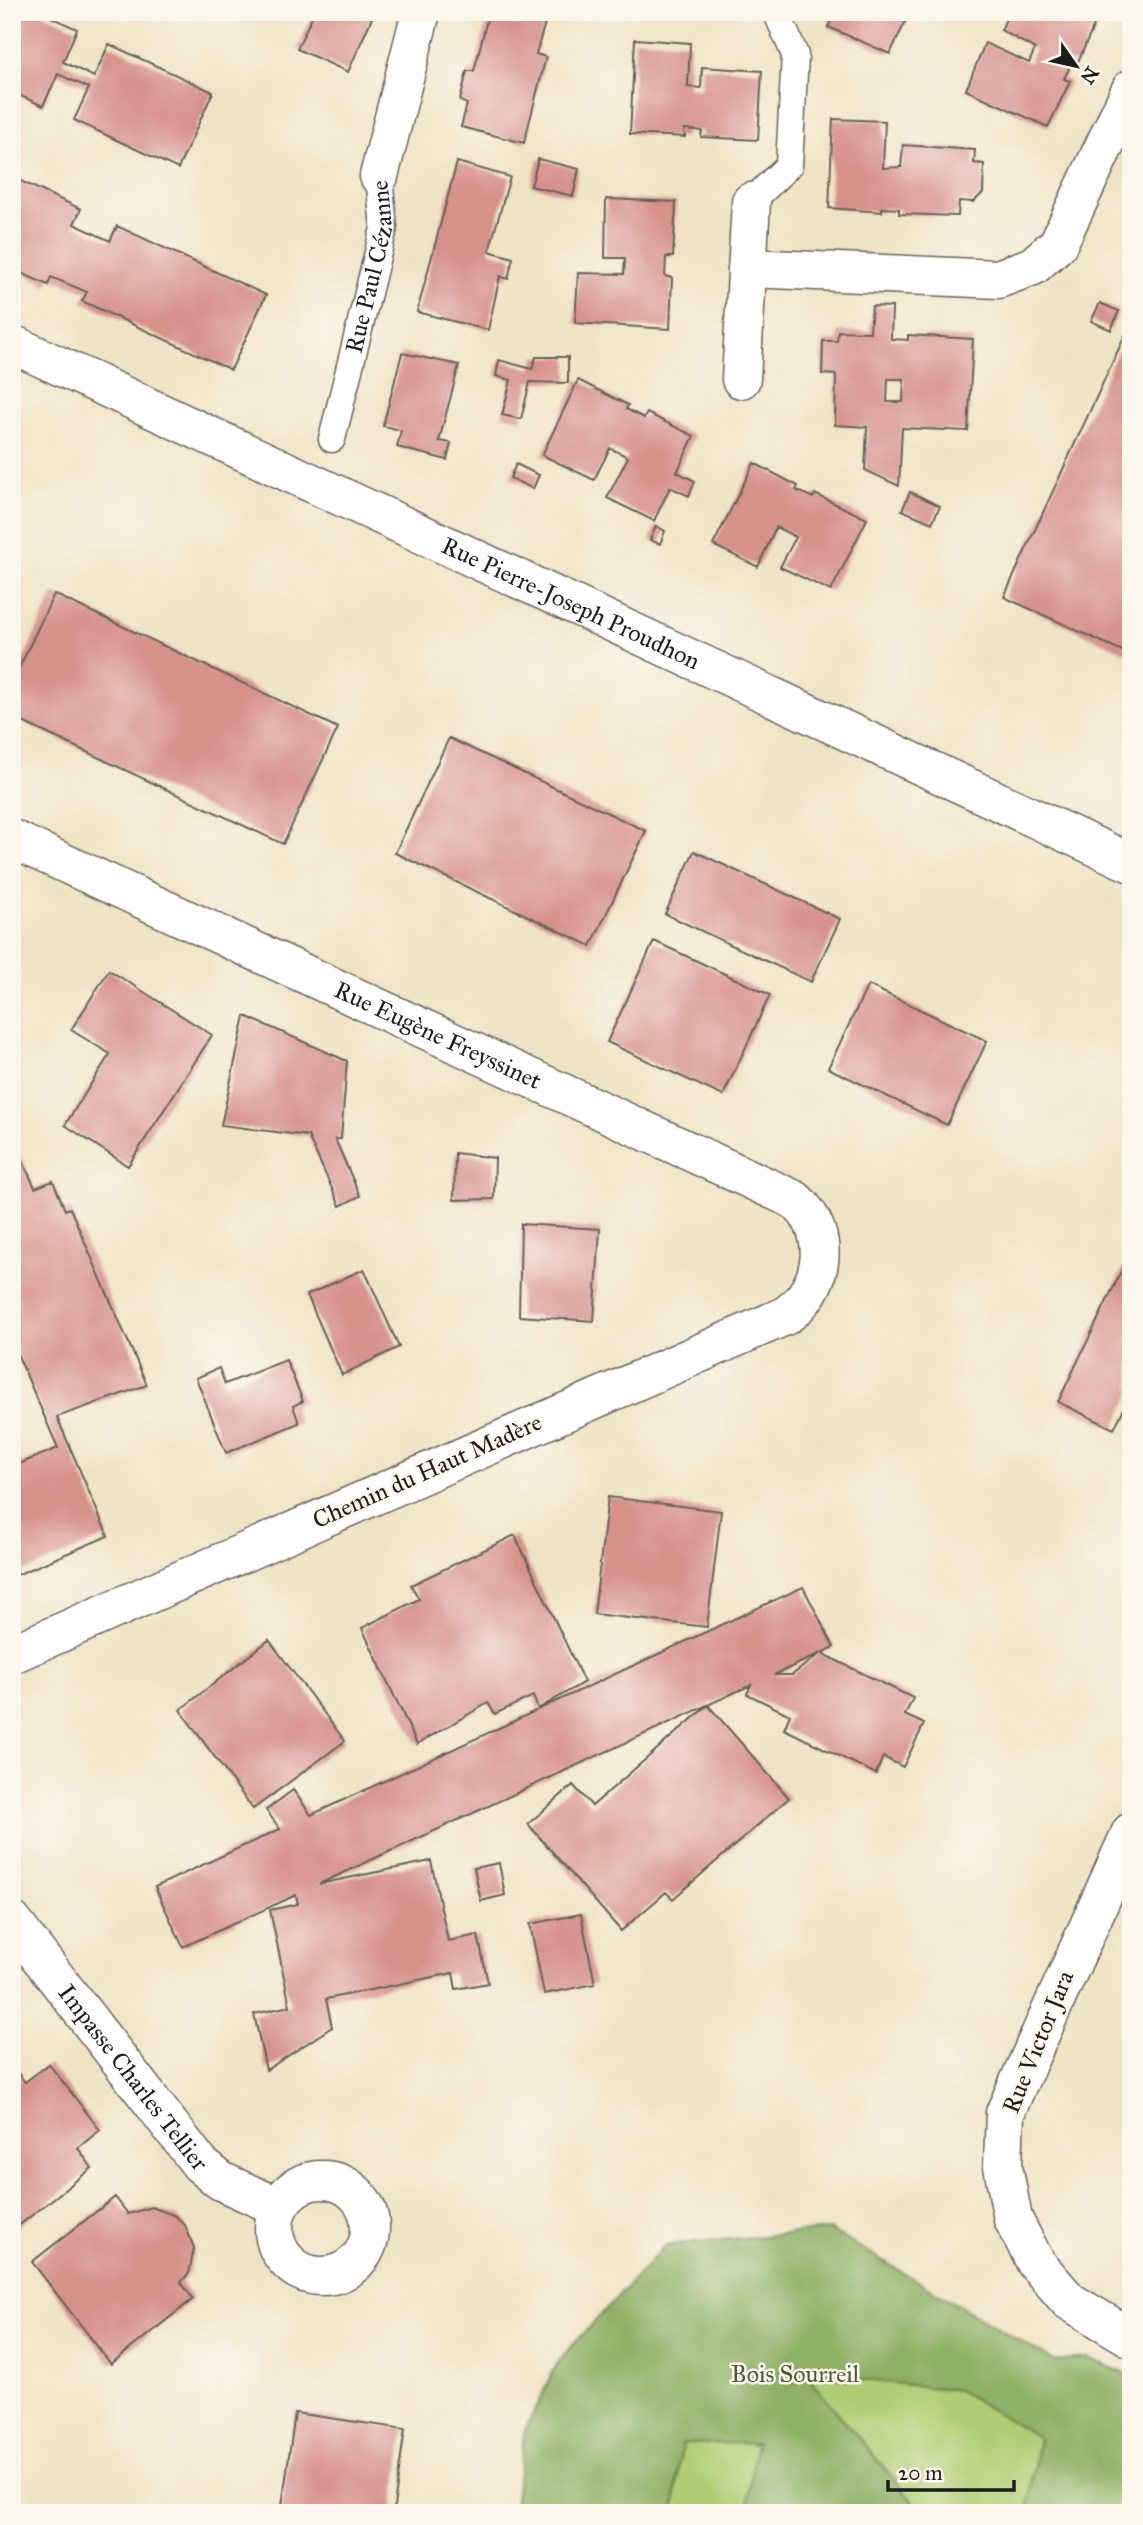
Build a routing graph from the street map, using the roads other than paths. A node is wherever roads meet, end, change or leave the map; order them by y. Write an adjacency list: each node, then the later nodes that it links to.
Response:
1 (421, 12): 4 (street, Rue Paul Cézanne)
2 (781, 12): 5 (lane)
3 (1131, 89): 6 (street)
4 (379, 176): 9 (lane, Rue Paul Cézanne)
5 (751, 202): 6 (street)
6 (747, 268): 8 (street)
7 (12, 344): 11 (street, Rue Pierre-Joseph Proudhon)
8 (741, 379)
9 (332, 439)
10 (12, 839): 12 (street, Rue Eugène Freyssinet)
11 (1131, 863)
12 (820, 1266): 13 (street, Chemin du Haut Madère)
13 (12, 1654)
14 (1131, 1832): 17 (street, Rue Victor Jara)
15 (12, 1921): 16 (street, Impasse Charles Tellier)
16 (278, 2207)
17 (1131, 2338)

